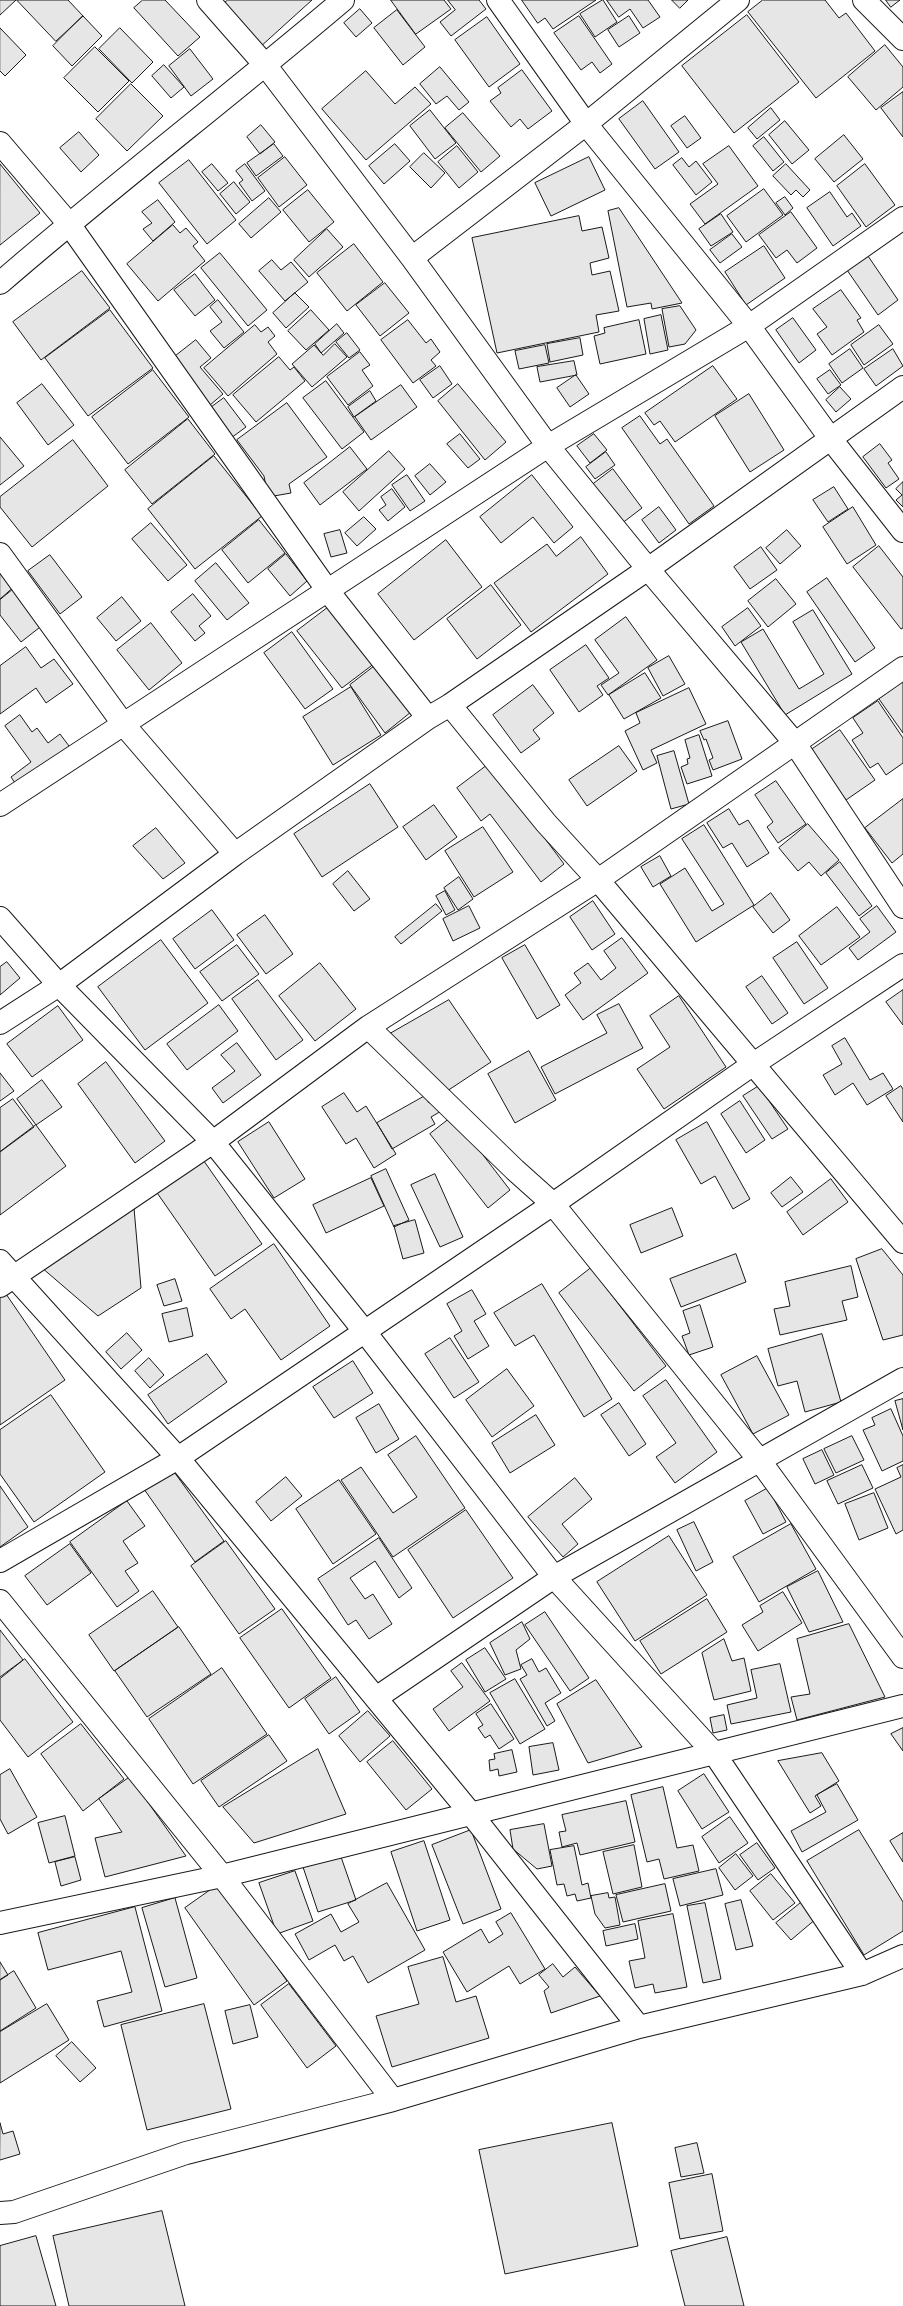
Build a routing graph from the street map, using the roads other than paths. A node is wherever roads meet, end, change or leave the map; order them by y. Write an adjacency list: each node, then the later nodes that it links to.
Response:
1 (208, 0): 7 (street)
2 (343, 0): 7 (street)
3 (498, 0): 8 (street)
4 (738, 0): 8 (street)
5 (864, 0): 6 (street)
6 (903, 40)
7 (266, 66): 11 (street); 12 (street)
8 (586, 124): 12 (street); 14 (street)
9 (0, 143): 11 (street)
10 (903, 218): 14 (street)
11 (68, 224): 13 (street); 21 (street)
12 (412, 258): 17 (street)
13 (0, 283)
14 (749, 326): 16 (street); 17 (street)
15 (903, 387): 16 (street)
16 (830, 438): 18 (street); 20 (street)
17 (548, 446): 20 (street); 21 (street)
18 (903, 531)
19 (0, 554): 25 (street)
20 (648, 569): 23 (street); 26 (street)
21 (328, 591): 24 (street); 25 (street)
22 (903, 668): 26 (street)
23 (450, 705): 24 (street); 29 (street)
24 (428, 718): 28 (street)
25 (124, 725): 27 (street); 28 (street)
26 (794, 742): 29 (street); 30 (street)
27 (0, 805)
28 (235, 854): 33 (street)
29 (598, 880): 35 (street); 36 (street)
30 (903, 907)
31 (0, 918): 33 (street)
32 (903, 965): 36 (street)
33 (60, 985): 34 (street); 37 (street)
34 (0, 1023)
35 (368, 1027): 37 (street); 38 (street)
36 (752, 1065): 38 (street); 39 (street)
37 (213, 1142): 40 (street); 41 (street)
38 (553, 1204): 41 (street); 44 (street)
39 (903, 1242)
40 (5, 1274): 43 (street)
41 (365, 1332): 43 (street); 46 (street)
42 (903, 1379): 44 (street)
43 (178, 1458): 45 (street); 49 (street)
44 (760, 1461): 46 (street); 48 (street)
45 (0, 1560)
46 (554, 1577): 49 (street); 51 (street)
47 (0, 1601): 53 (street)
48 (903, 1657)
49 (376, 1698): 52 (street)
50 (903, 1706): 51 (street)
51 (714, 1753): 52 (street); 56 (street)
52 (472, 1815): 53 (street); 57 (street)
53 (222, 1876): 54 (street); 58 (street)
54 (0, 1923)
55 (903, 1956): 56 (street)
56 (862, 1974): 57 (street)
57 (639, 2028): 58 (street)
58 (393, 2100): 59 (street)
59 (0, 2213)

